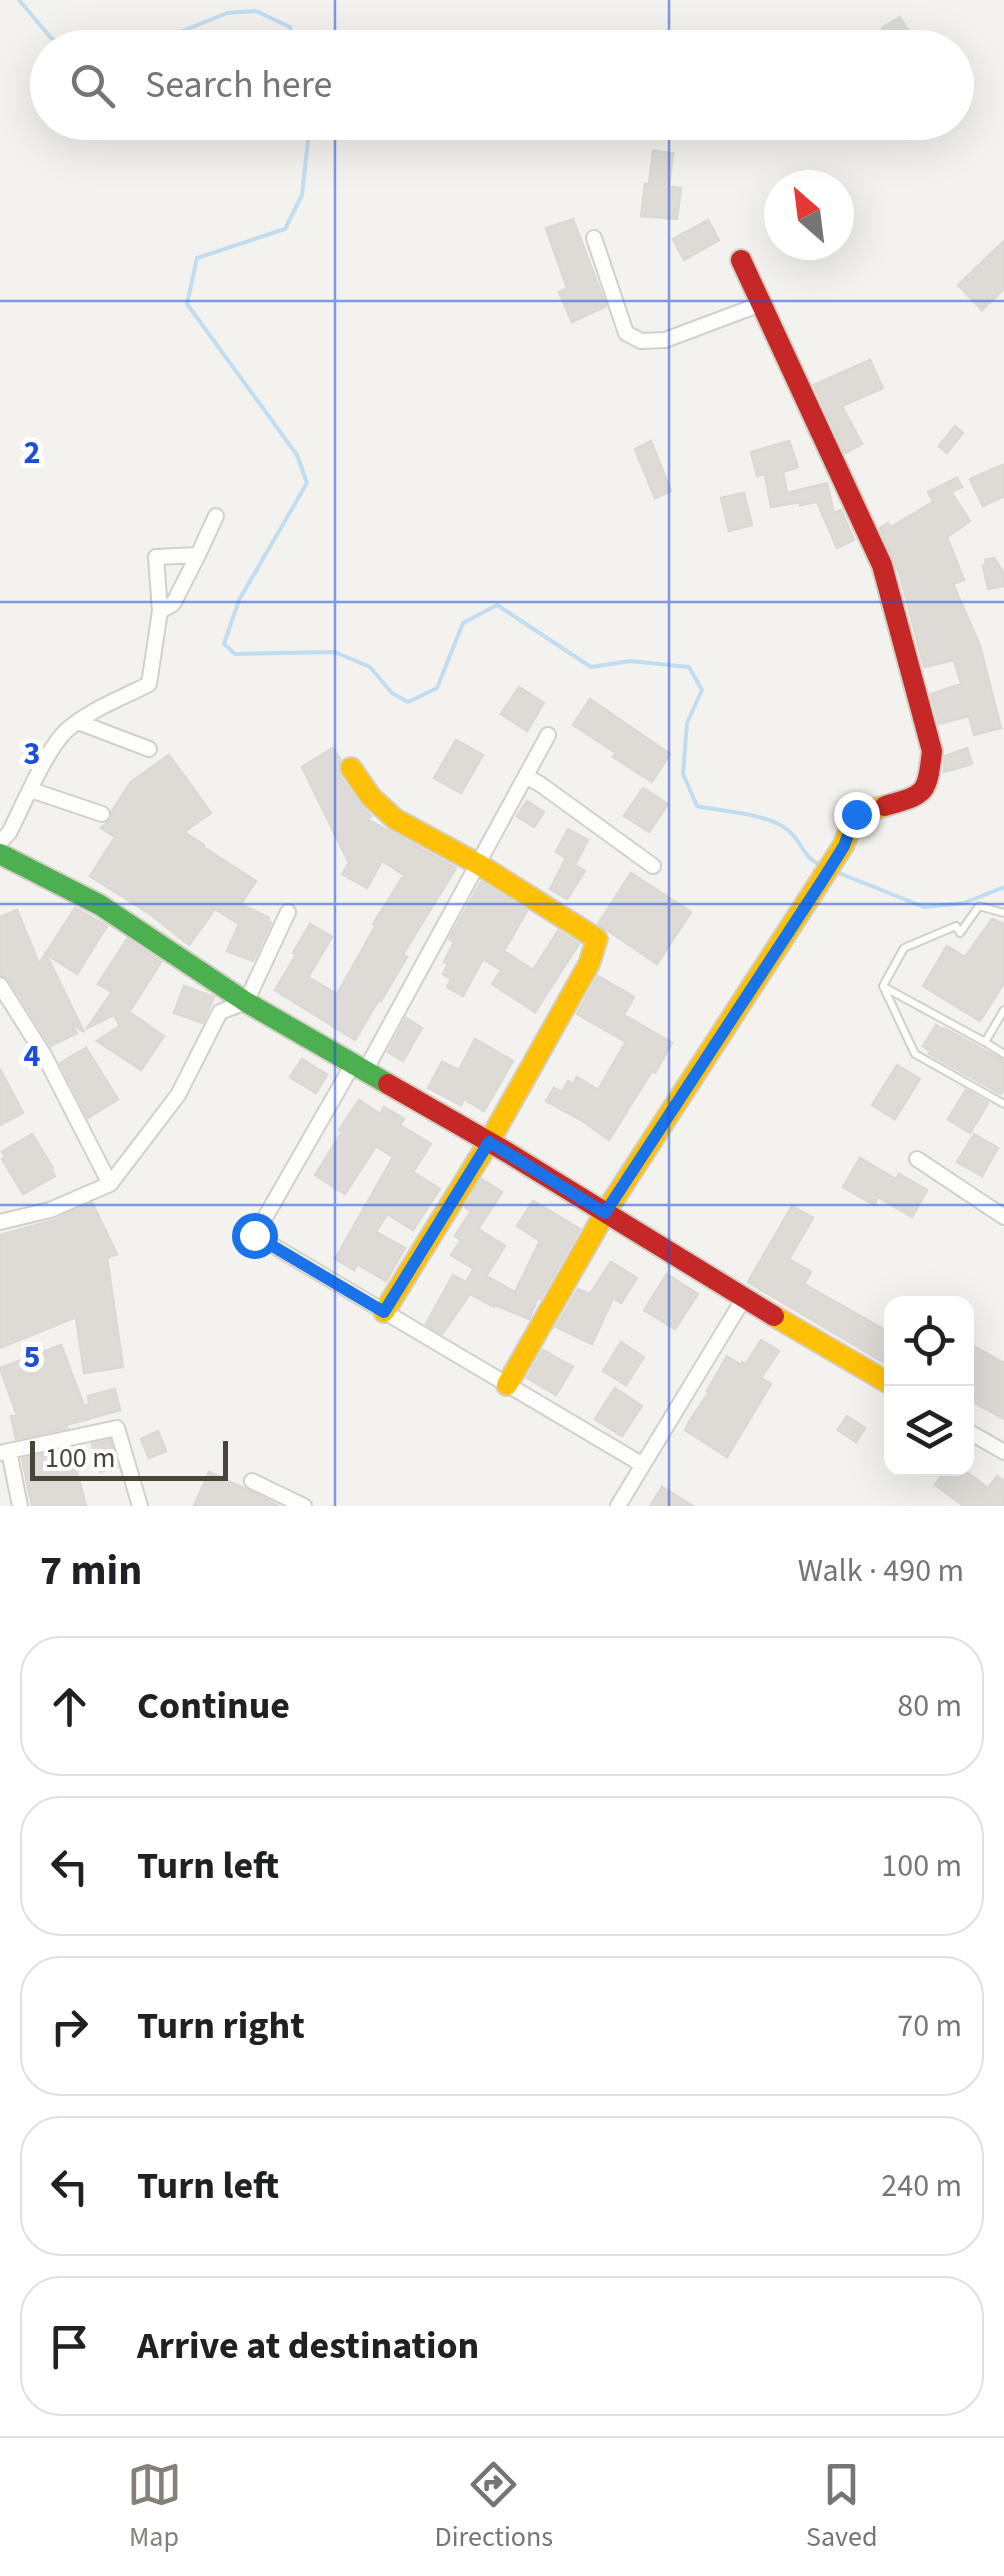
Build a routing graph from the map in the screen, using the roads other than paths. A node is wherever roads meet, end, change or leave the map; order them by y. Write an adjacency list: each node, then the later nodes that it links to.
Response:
1 (594, 238): 3 (street)
2 (741, 260): 3 (street)
3 (761, 304): 31 (street)
4 (216, 516): 5 (street)
5 (198, 556): 6 (street); 6 (street)
6 (160, 611): 7 (street)
7 (78, 722): 9 (street); 12 (street)
8 (548, 735): 11 (street)
9 (149, 749)
10 (351, 768): 16 (street)
11 (527, 778): 16 (street); 17 (street)
12 (32, 790): 13 (street); 14 (street)
13 (102, 814)
14 (0, 842)
15 (0, 854): 22 (street)
16 (478, 864): 26 (street); 28 (street)
17 (654, 866)
18 (288, 912): 22 (street)
19 (1004, 912): 21 (lane)
20 (0, 985): 30 (street)
21 (883, 986): 24 (lane); 27 (lane)
22 (246, 1002): 26 (street); 30 (street)
23 (1004, 1010): 24 (lane)
24 (985, 1042): 25 (lane)
25 (1004, 1054)
26 (359, 1067): 28 (street); 35 (street)
27 (1004, 1104)
28 (489, 1142): 31 (street); 35 (street)
29 (917, 1159): 32 (street)
30 (110, 1184): 33 (street)
31 (605, 1213): 34 (street); 37 (street)
32 (1004, 1218)
33 (0, 1222)
34 (744, 1298): 36 (street); 41 (street)
35 (384, 1312): 37 (street)
36 (884, 1381)
37 (507, 1385): 41 (street)
38 (974, 1435): 40 (street)
39 (5, 1452): 43 (street); 44 (street)
40 (1004, 1452)
41 (643, 1465): 46 (street)
42 (252, 1481): 45 (street)
43 (20, 1506)
44 (140, 1506)
45 (304, 1506)
46 (618, 1506)

